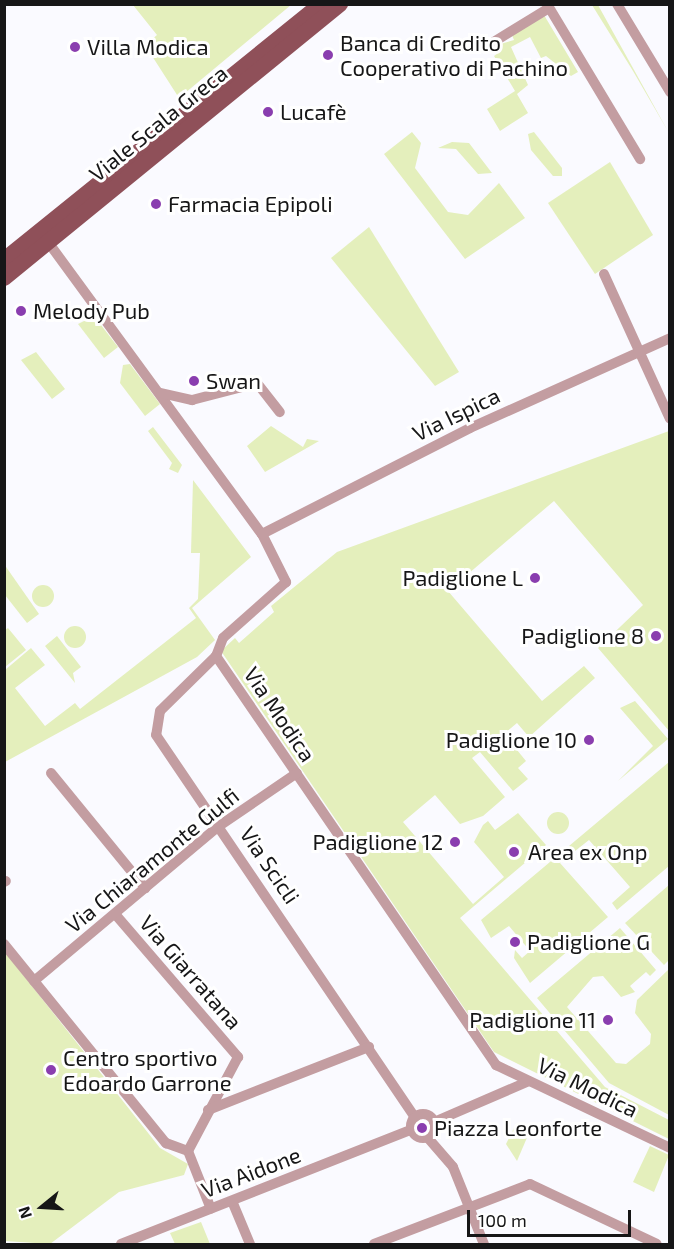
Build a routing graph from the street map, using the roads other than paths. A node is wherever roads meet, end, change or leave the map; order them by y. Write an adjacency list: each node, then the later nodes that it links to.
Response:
1 (321, 4): 9 (main road, Viale Scala Greca)
2 (340, 4): 8 (main road, Viale Scala Greca)
3 (617, 4): 6 (street)
4 (548, 6): 5 (street); 7 (street)
5 (492, 43)
6 (669, 92)
7 (640, 159)
8 (48, 242): 11 (main road, Viale Scala Greca); 14 (street, Via Modica)
9 (4, 260)
10 (604, 274): 13 (street)
11 (4, 278)
12 (669, 338): 13 (street, Via Ispica)
13 (639, 351): 16 (street); 17 (street, Via Ispica)
14 (161, 393): 15 (street); 17 (street, Via Modica)
15 (280, 412)
16 (669, 418)
17 (262, 534): 18 (street, Via Modica)
18 (216, 656): 20 (street, Via Modica); 21 (street, Via Scicli)
19 (51, 773): 22 (street)
20 (297, 773): 21 (street, Via Chiaramonte Gulfi); 27 (street, Via Modica)
21 (219, 826): 22 (street, Via Chiaramonte Gulfi); 26 (street, Via Scicli)
22 (145, 888): 23 (street, Via Chiaramonte Gulfi)
23 (115, 914): 25 (street, Via Chiaramonte Gulfi); 30 (street, Via Giarratana)
24 (4, 944): 25 (street)
25 (34, 981): 36 (street)
26 (369, 1047): 30 (street); 31 (street, Via Scicli)
27 (496, 1065): 28 (street, Via Modica); 29 (street)
28 (529, 1081): 29 (street); 35 (street, Via Modica)
29 (503, 1092): 32 (street)
30 (208, 1110): 36 (street)
31 (415, 1117): 32 (street); 33 (street)
32 (434, 1122): 34 (street)
33 (411, 1130): 34 (street); 37 (street, Via Aidone)
34 (428, 1138): 38 (street)
35 (669, 1148)
36 (188, 1151): 39 (street)
37 (232, 1201): 39 (street, Via Aidone); 41 (street)
38 (469, 1208): 42 (street); 43 (street); 44 (street)
39 (211, 1209): 40 (street, Via Aidone)
40 (121, 1245)
41 (250, 1245)
42 (374, 1245)
43 (484, 1245)
44 (657, 1245)

